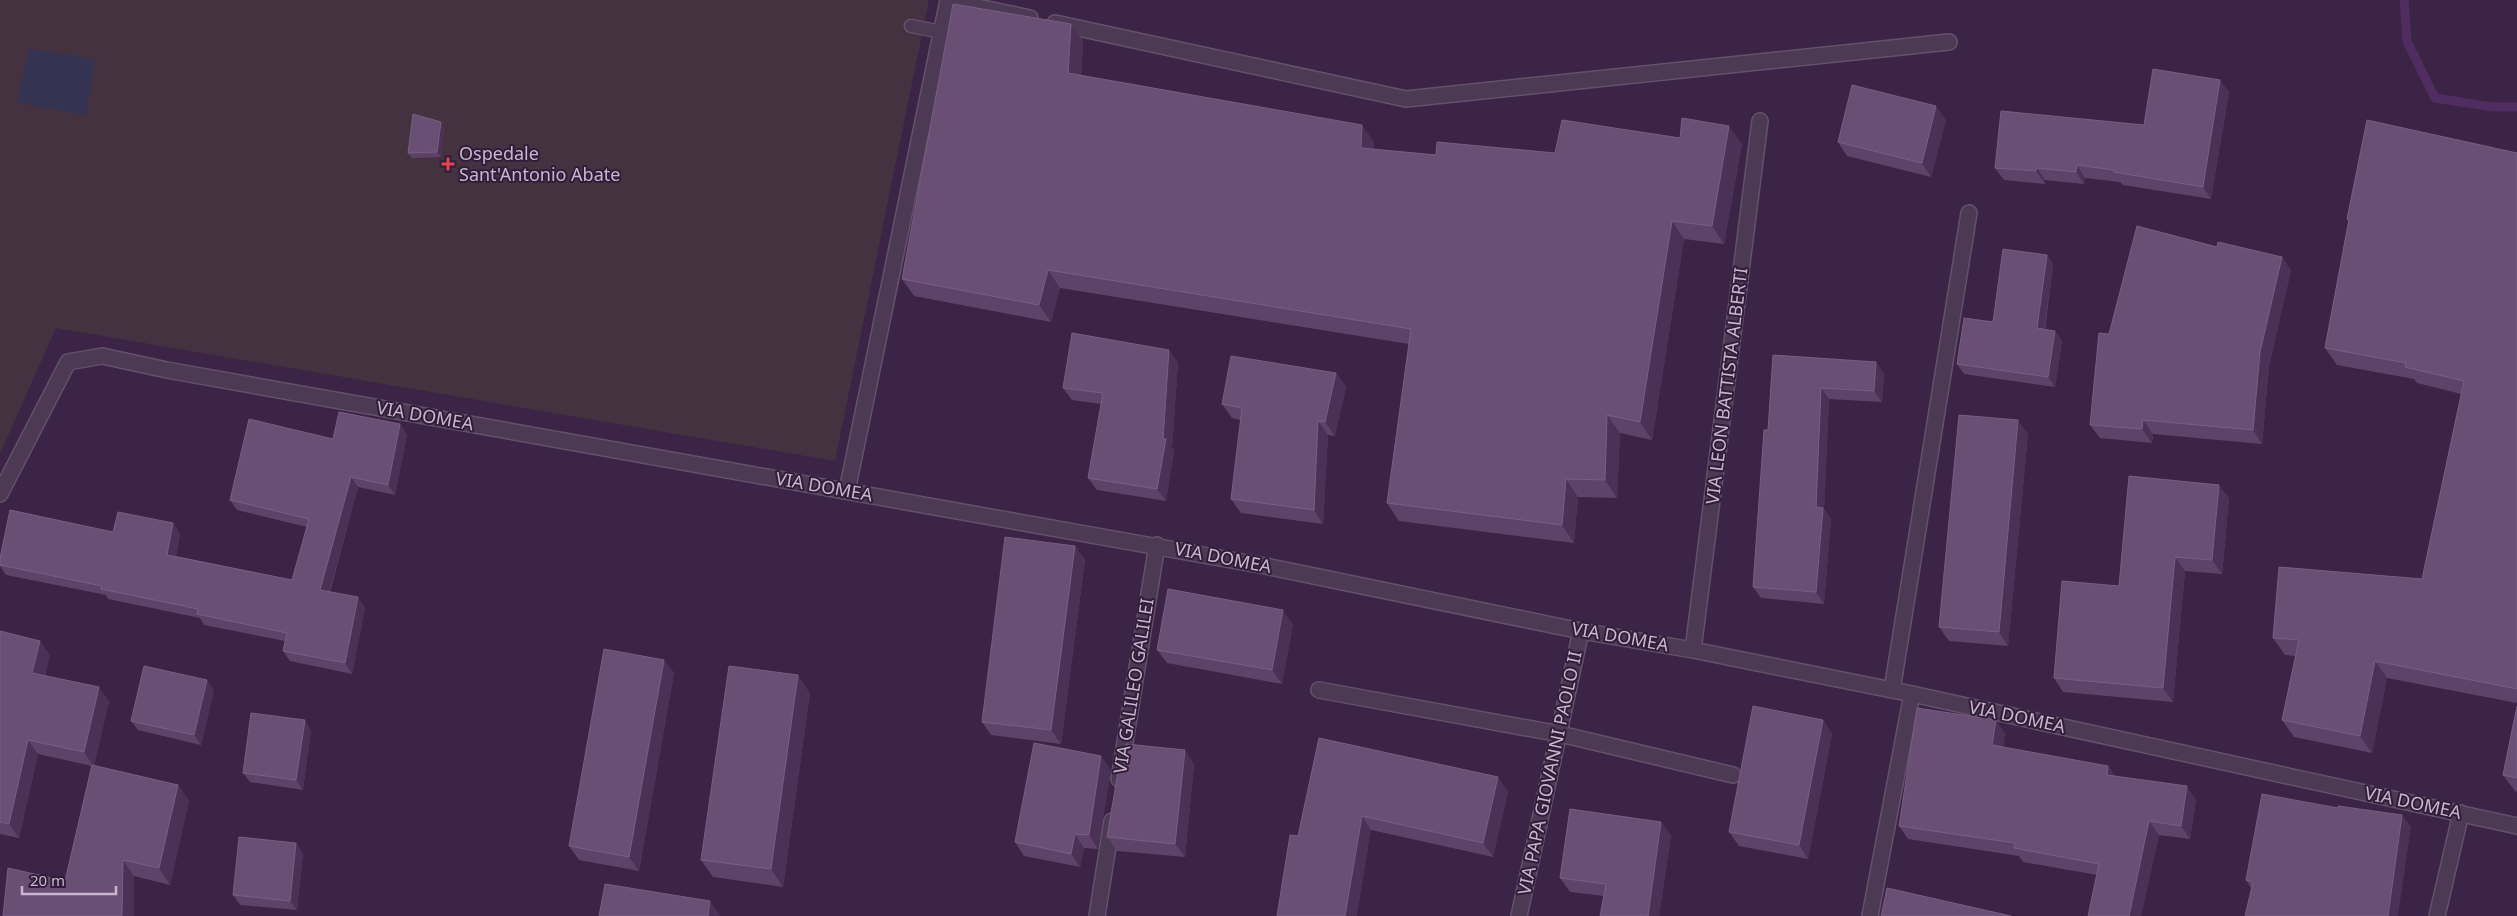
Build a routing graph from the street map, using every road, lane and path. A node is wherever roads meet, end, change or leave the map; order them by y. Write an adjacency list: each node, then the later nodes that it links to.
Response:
1 (948, 0): 3 (street); 4 (street)
2 (911, 26): 3 (lane)
3 (942, 32): 7 (street)
4 (1949, 42)
5 (1760, 121): 11 (street, VIA LEON BATTISTA ALBERTI)
6 (1969, 213): 13 (street)
7 (847, 491): 8 (street, VIA DOMEA); 9 (street, VIA DOMEA)
8 (0, 494)
9 (1157, 545): 10 (street, VIA DOMEA); 17 (street, VIA GALILEO GALILEI)
10 (1581, 631): 11 (street, VIA DOMEA); 15 (street, VIA PAPA GIOVANNI PAOLO II)
11 (1693, 650): 13 (street, VIA DOMEA)
12 (1319, 690): 15 (street)
13 (1892, 690): 14 (street, VIA DOMEA)
14 (1912, 694): 19 (street, VIA DOMEA); 23 (street)
15 (1560, 734): 16 (street); 22 (street, VIA PAPA GIOVANNI PAOLO II)
16 (1733, 775)
17 (1117, 789)
18 (1114, 809): 21 (street)
19 (2461, 814): 20 (street, VIA DOMEA); 24 (street)
20 (2517, 826)
21 (1097, 916)
22 (1519, 916)
23 (1870, 916)
24 (2437, 916)

